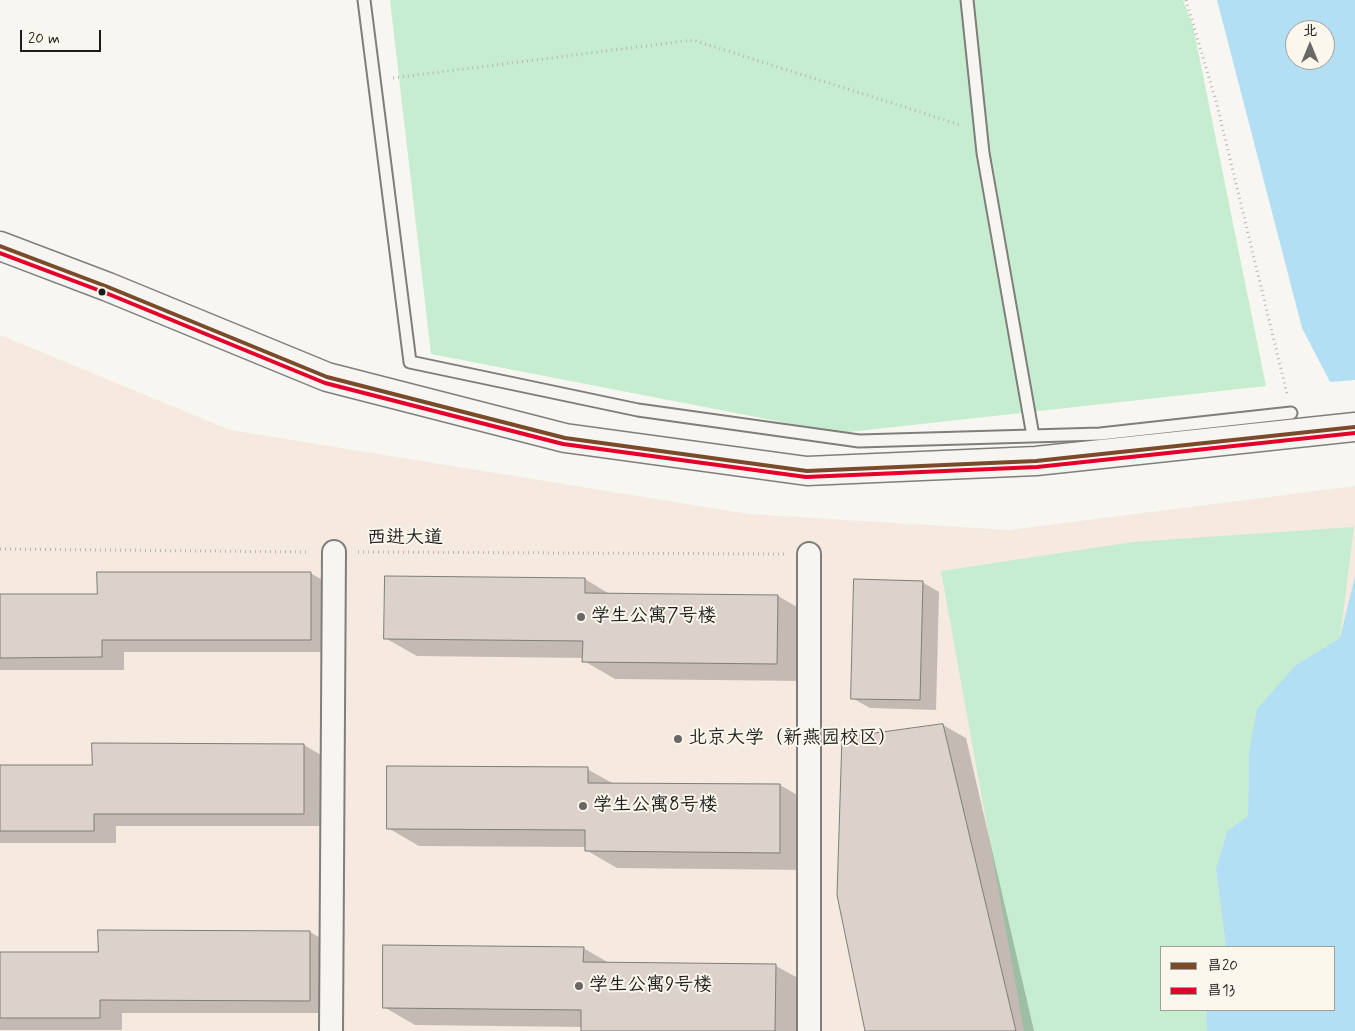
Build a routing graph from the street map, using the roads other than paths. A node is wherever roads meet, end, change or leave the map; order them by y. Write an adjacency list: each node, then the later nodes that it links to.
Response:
1 (364, 0): 6 (lane)
2 (967, 0): 6 (lane)
3 (0, 246): 5 (main road)
4 (1291, 414): 6 (lane)
5 (1355, 427)
6 (1033, 436)
7 (334, 552): 9 (street)
8 (810, 554): 10 (street)
9 (331, 1031)
10 (809, 1031)

